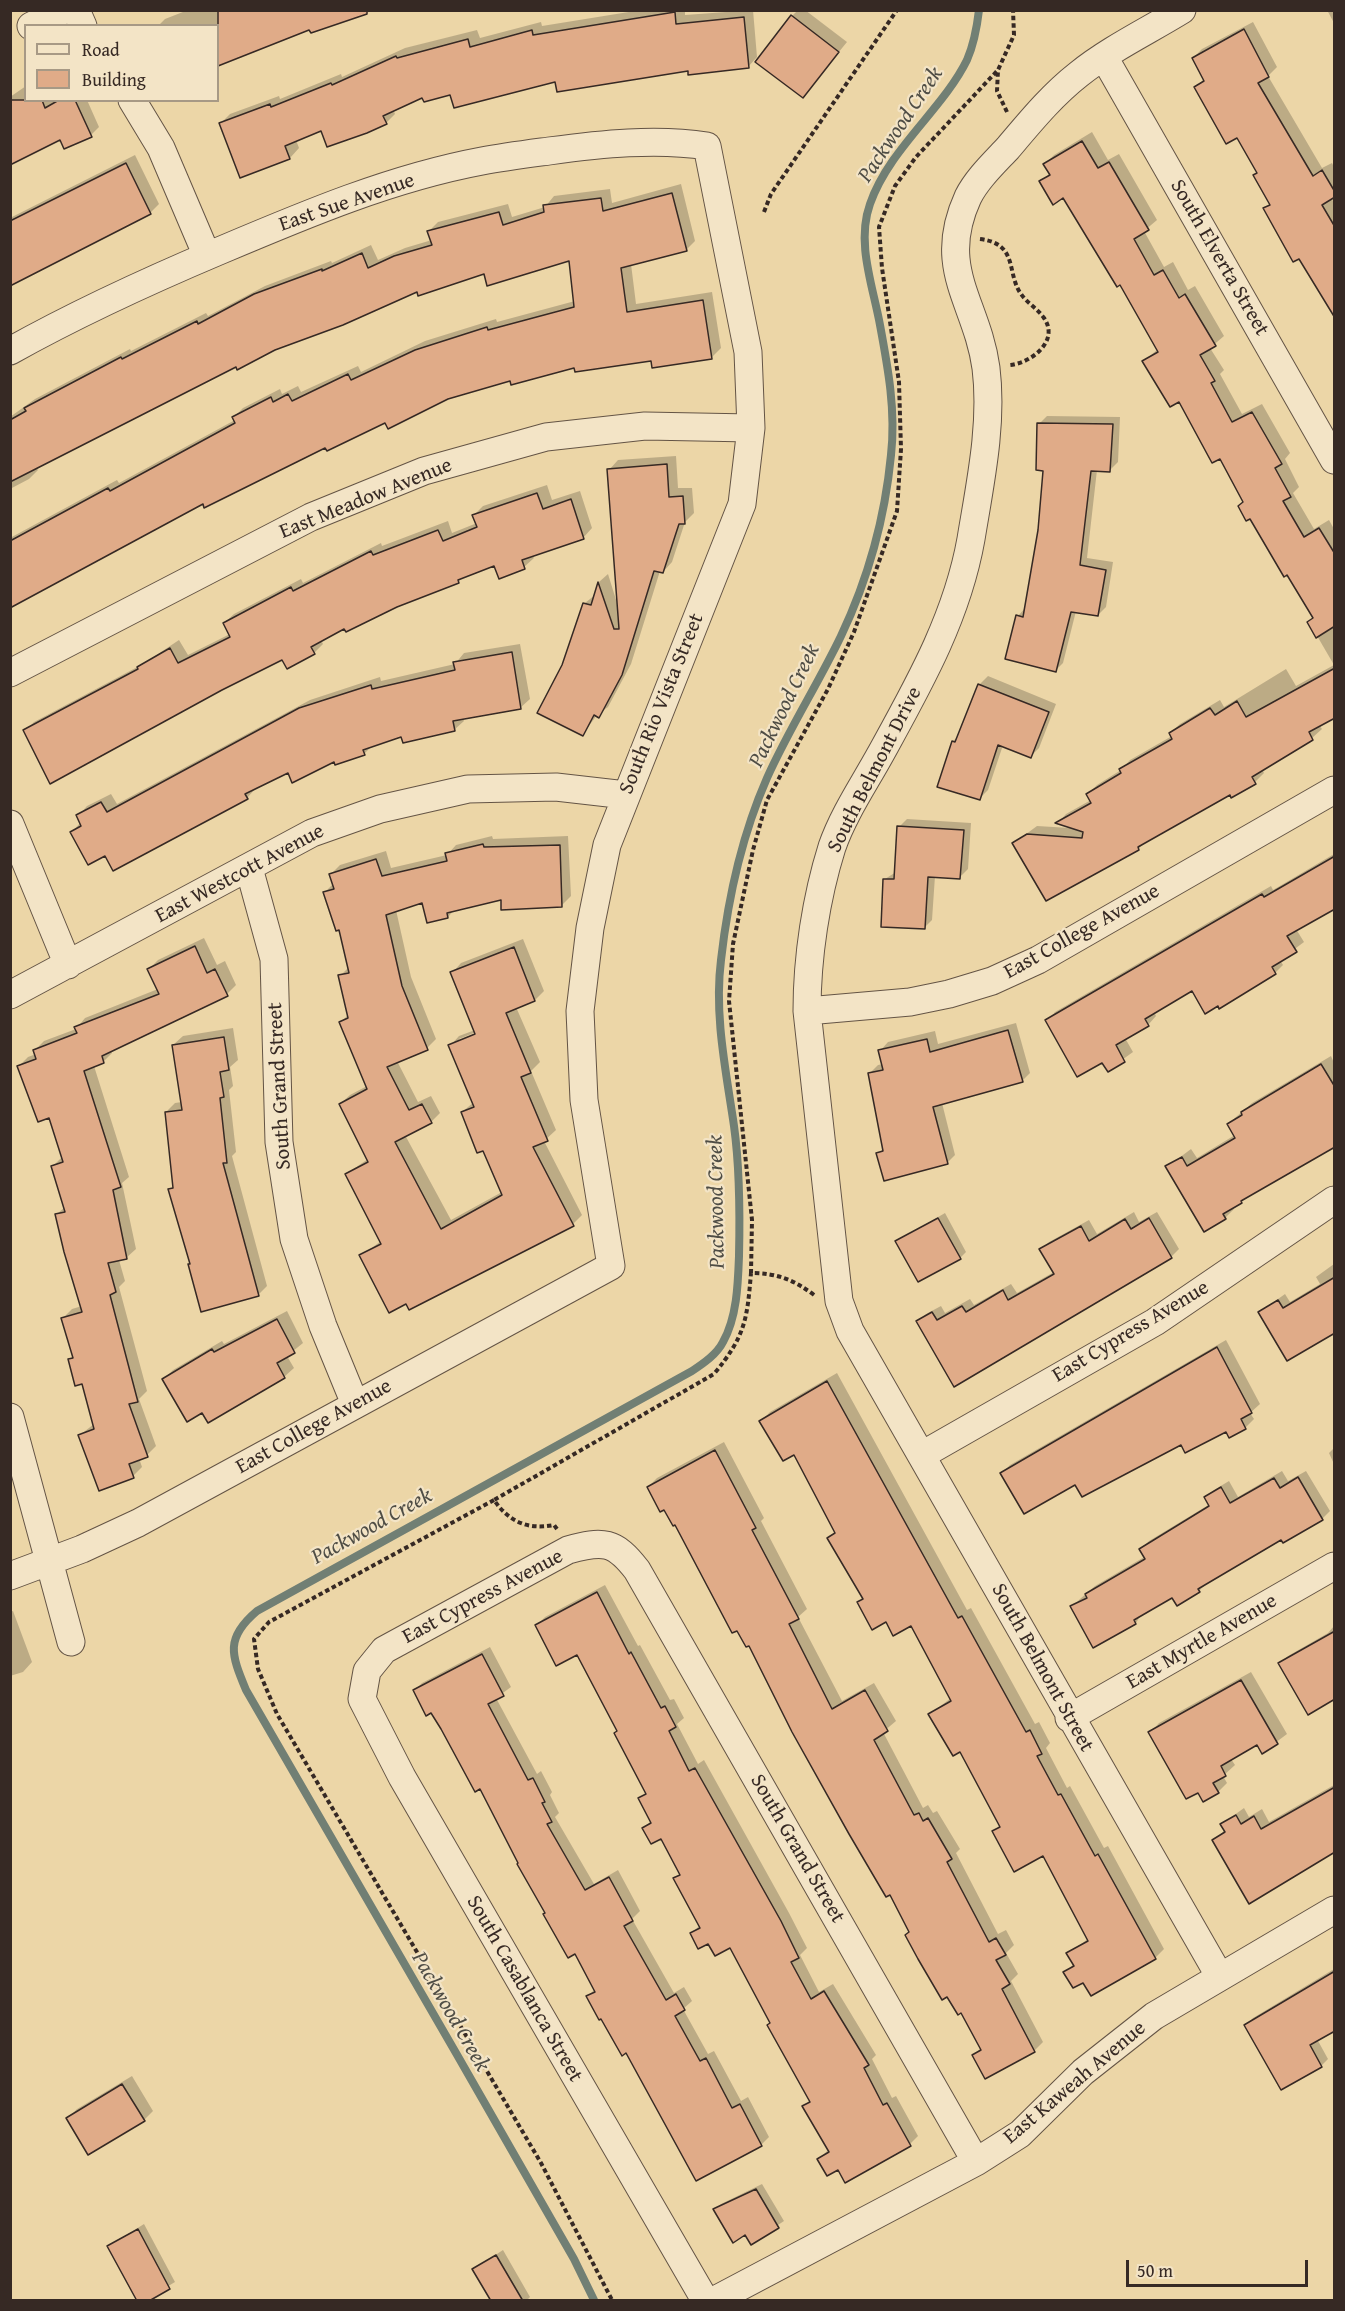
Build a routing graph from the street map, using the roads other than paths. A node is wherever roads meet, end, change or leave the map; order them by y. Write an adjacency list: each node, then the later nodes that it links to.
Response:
1 (64, 10): 4 (street)
2 (76, 10): 5 (street)
3 (1182, 10): 8 (street)
4 (36, 24)
5 (82, 24)
6 (24, 29): 7 (street)
7 (10, 35)
8 (1104, 57): 14 (street, South Elverta Street); 22 (street, South Belmont Drive)
9 (133, 102): 11 (street)
10 (707, 146): 11 (street, East Sue Avenue); 13 (street, South Rio Vista Street)
11 (207, 256): 12 (street, East Sue Avenue)
12 (10, 351)
13 (751, 428): 15 (street, East Meadow Avenue); 17 (street, South Rio Vista Street)
14 (1335, 460)
15 (10, 673)
16 (1335, 790): 22 (street, East College Avenue)
17 (626, 795): 19 (street, East Westcott Avenue); 24 (street, South Rio Vista Street)
18 (10, 824): 20 (street)
19 (249, 868): 20 (street, East Westcott Avenue); 26 (street, South Grand Street)
20 (68, 965): 21 (street, East Westcott Avenue)
21 (10, 995)
22 (807, 1011): 25 (street, South Belmont Drive)
23 (1335, 1200): 28 (street, East Cypress Avenue)
24 (611, 1266): 26 (street, East College Avenue)
25 (864, 1359): 28 (street, South Belmont Street)
26 (355, 1404): 30 (street, East College Avenue)
27 (10, 1417): 30 (street)
28 (922, 1455): 35 (street, South Belmont Street)
29 (609, 1544): 34 (street, East Cypress Avenue); 38 (street, South Grand Street)
30 (49, 1563): 32 (street, East College Avenue); 33 (street)
31 (1335, 1566): 35 (street, East Myrtle Avenue)
32 (10, 1576)
33 (71, 1642)
34 (367, 1671): 39 (street, South Casablanca Street)
35 (1069, 1718): 37 (street, South Belmont Street)
36 (1335, 1910): 37 (street, East Kaweah Avenue)
37 (1220, 1977): 38 (street, East Kaweah Avenue)
38 (976, 2162): 40 (street, East Kaweah Avenue)
39 (705, 2301)
40 (716, 2301)

